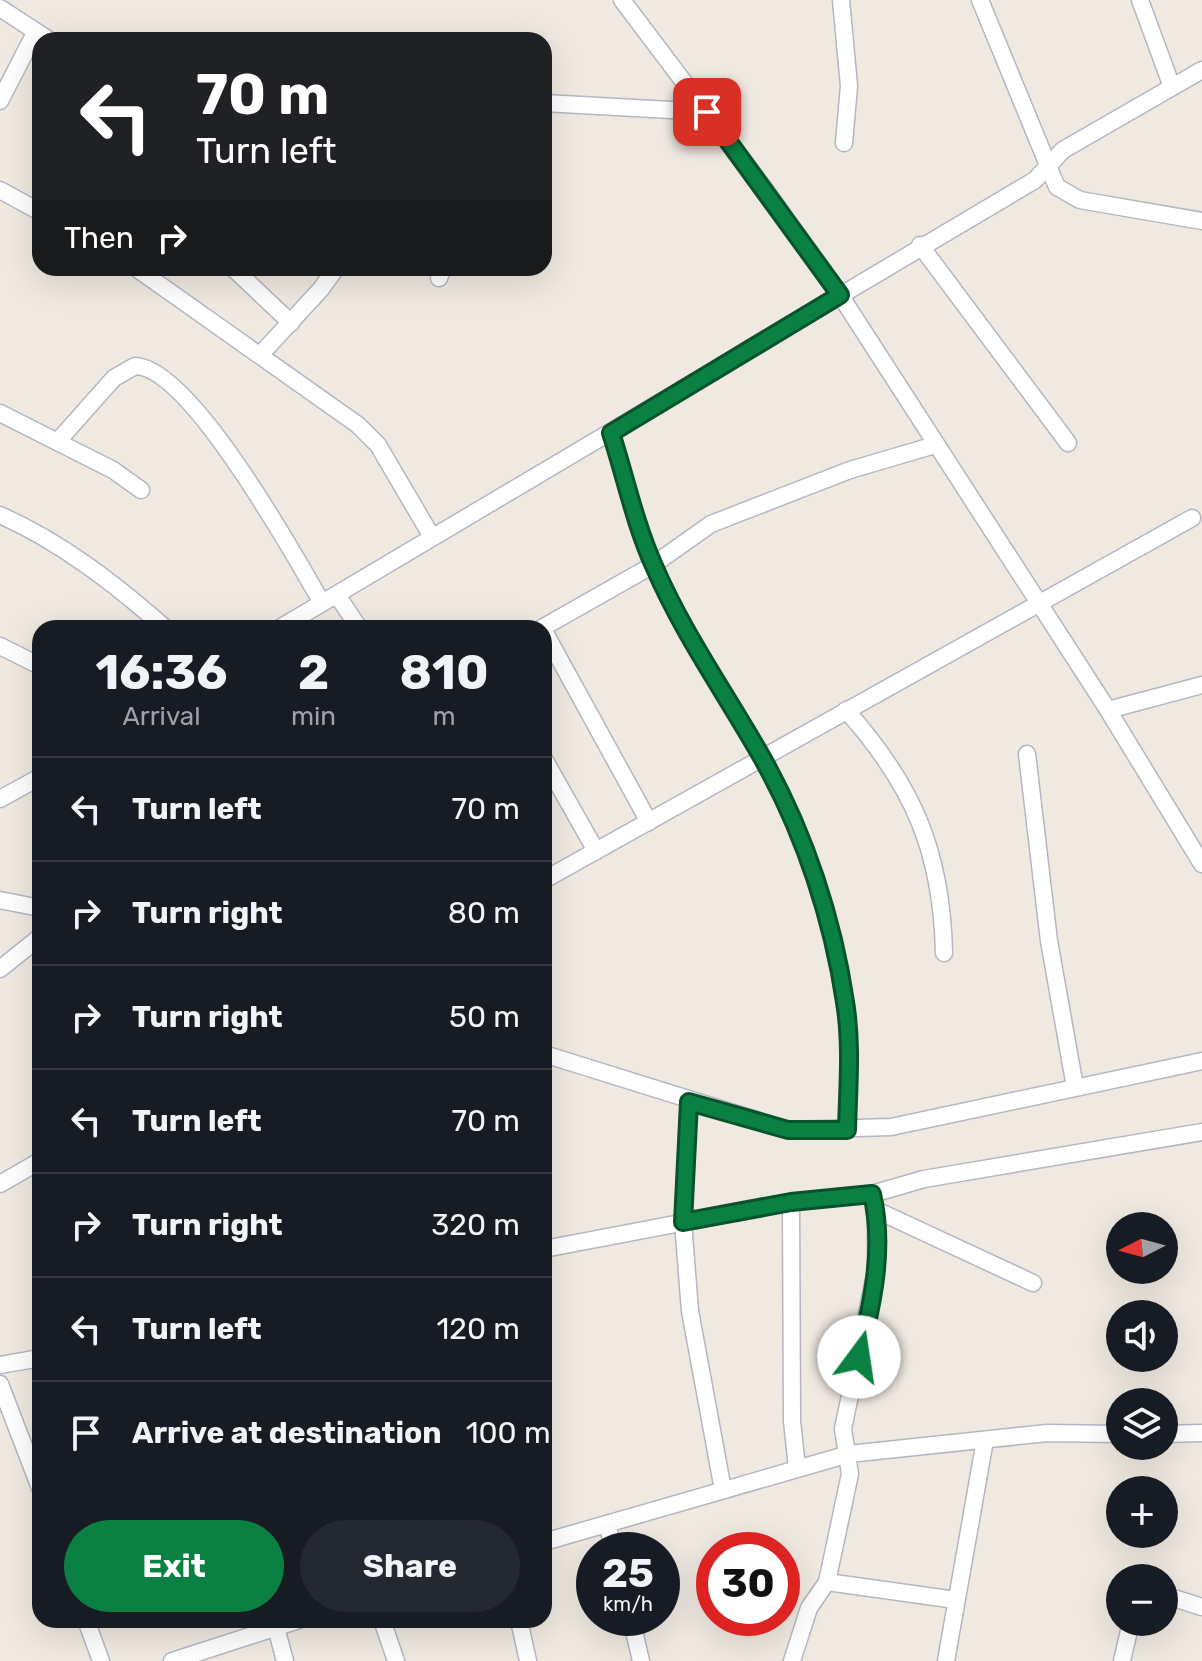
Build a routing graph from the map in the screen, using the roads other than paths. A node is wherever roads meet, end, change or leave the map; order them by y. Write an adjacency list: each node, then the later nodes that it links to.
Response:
1 (622, 0): 12 (street)
2 (841, 0): 13 (street)
3 (980, 0): 14 (street)
4 (1140, 0): 9 (street)
5 (0, 8): 6 (street)
6 (36, 32)
7 (32, 51): 10 (street)
8 (1202, 70): 9 (street)
9 (1172, 87): 14 (street)
10 (0, 101)
11 (552, 103): 12 (street)
12 (707, 112): 22 (street)
13 (844, 143)
14 (1047, 166): 17 (street); 18 (street)
15 (0, 190): 16 (street)
16 (32, 208)
17 (1202, 221)
18 (920, 245): 22 (street); 28 (street)
19 (147, 276): 24 (street)
20 (241, 276): 23 (street)
21 (329, 276): 23 (street)
22 (840, 295): 26 (street); 29 (street)
23 (291, 323): 24 (street)
24 (260, 355): 33 (street)
25 (0, 413): 27 (street)
26 (611, 433): 33 (street); 34 (street)
27 (58, 441): 30 (street); 35 (street)
28 (1068, 443)
29 (935, 445): 34 (street); 36 (street)
30 (141, 490)
31 (0, 515): 37 (street)
32 (1192, 518): 36 (street)
33 (432, 537): 35 (street)
34 (653, 565): 40 (street); 48 (street)
35 (330, 599): 38 (street); 39 (street)
36 (1039, 602): 45 (street); 46 (street)
37 (155, 620)
38 (294, 620)
39 (351, 620)
40 (552, 624)
41 (552, 645): 52 (street)
42 (0, 646): 43 (street)
43 (32, 662)
44 (1202, 685): 46 (street)
45 (846, 710): 48 (street); 59 (street)
46 (1108, 710): 54 (street)
47 (1027, 754): 63 (street)
48 (763, 760): 52 (street); 65 (street)
49 (552, 773): 53 (street)
50 (32, 781): 51 (street)
51 (0, 799)
52 (649, 822): 53 (street)
53 (596, 851): 55 (street)
54 (1202, 864)
55 (552, 876)
56 (0, 900): 57 (street)
57 (32, 906)
58 (32, 943): 60 (street)
59 (944, 953)
60 (0, 969)
61 (552, 1057): 64 (street)
62 (1202, 1061): 63 (street)
63 (1075, 1087): 65 (street)
64 (689, 1102): 65 (street); 71 (street)
65 (847, 1130)
66 (1202, 1132): 70 (street)
67 (32, 1165): 68 (street)
68 (1, 1182)
69 (791, 1202): 70 (street); 71 (street); 83 (street)
70 (874, 1202): 73 (street); 81 (street)
71 (683, 1222): 72 (street); 84 (street)
72 (552, 1247)
73 (1033, 1283)
74 (32, 1359): 75 (street)
75 (0, 1365)
76 (0, 1386): 82 (street)
77 (1202, 1433): 79 (street)
78 (1106, 1434): 80 (street)
79 (1178, 1434)
80 (985, 1440): 81 (street); 90 (street)
81 (849, 1454): 83 (street); 88 (street)
82 (32, 1468)
83 (797, 1468): 84 (street)
84 (723, 1490): 85 (street)
85 (607, 1524): 86 (street); 87 (street)
86 (609, 1532)
87 (552, 1540)
88 (827, 1582): 90 (street); 105 (street)
89 (1178, 1599): 91 (street)
90 (956, 1600): 106 (street)
91 (1202, 1607)
92 (89, 1628): 99 (street)
93 (265, 1628): 100 (street)
94 (277, 1628): 101 (street)
95 (385, 1628): 102 (street)
96 (521, 1628): 103 (street)
97 (635, 1636): 104 (street)
98 (1128, 1636): 107 (street)
99 (101, 1661)
100 (172, 1661)
101 (285, 1661)
102 (396, 1661)
103 (528, 1661)
104 (641, 1661)
105 (792, 1661)
106 (946, 1661)
107 (1122, 1661)

